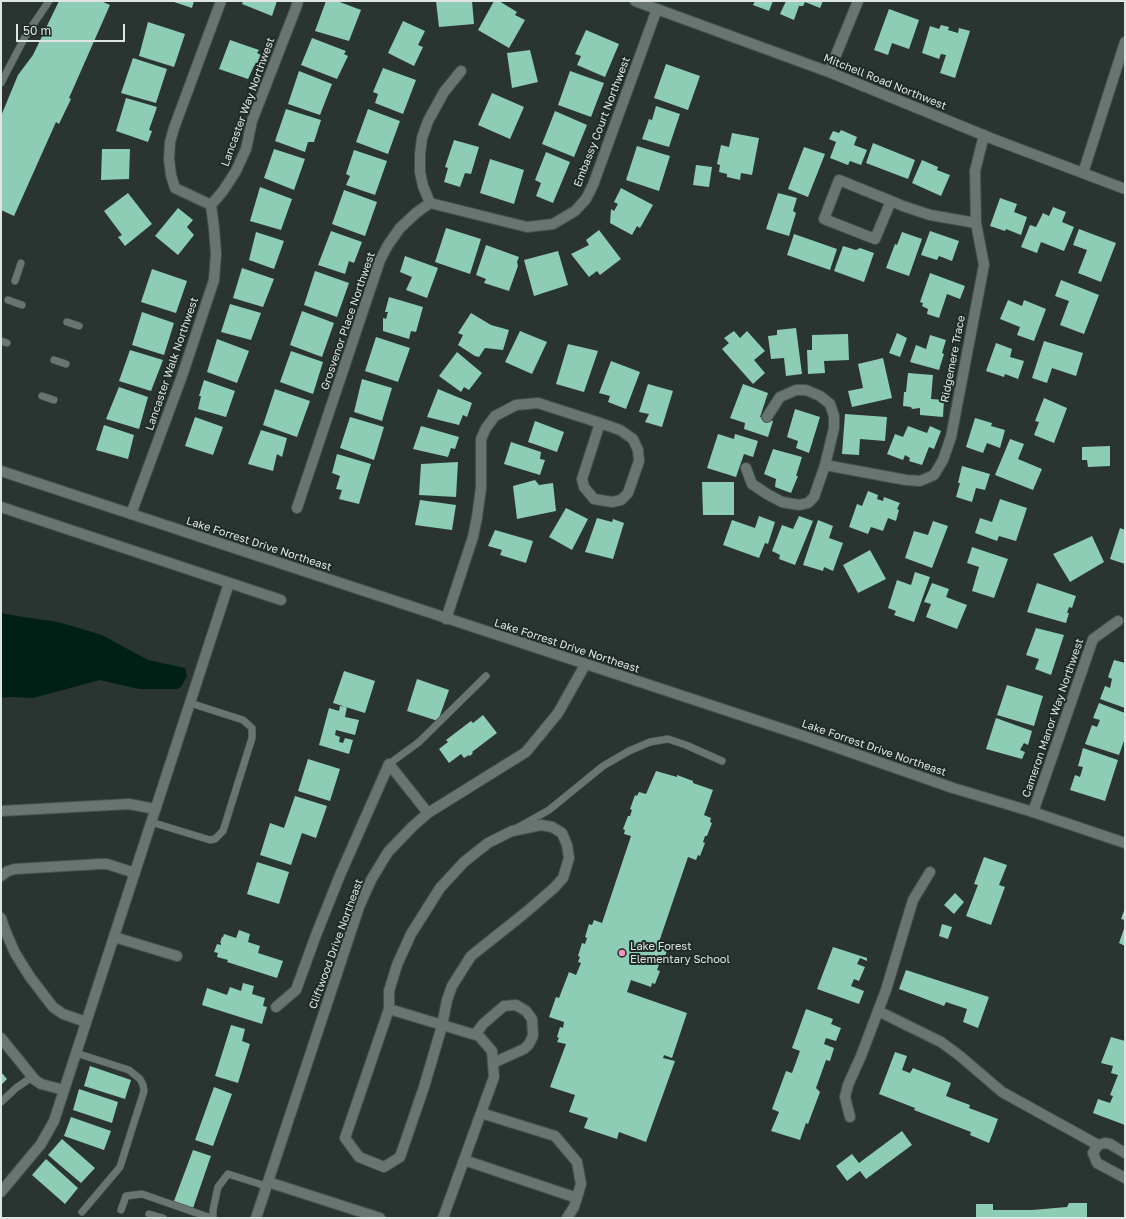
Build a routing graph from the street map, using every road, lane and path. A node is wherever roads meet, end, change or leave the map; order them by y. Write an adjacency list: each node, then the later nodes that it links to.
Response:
1 (49, 1): 10 (lane)
2 (221, 1): 16 (street)
3 (298, 1): 16 (street, Lancaster Way Northwest)
4 (635, 1): 6 (street, Mitchell Road Northwest)
5 (858, 1): 9 (street)
6 (657, 9): 9 (street, Mitchell Road Northwest); 15 (street, Embassy Court Northwest)
7 (1125, 42): 12 (street)
8 (460, 71): 15 (street)
9 (829, 72): 11 (street, Mitchell Road Northwest)
10 (1, 83)
11 (984, 134): 12 (street, Mitchell Road Northwest); 17 (street, Ridgemere Trace)
12 (1083, 172): 13 (street, Mitchell Road Northwest)
13 (1125, 189)
14 (891, 201): 14 (street); 17 (street)
15 (430, 203): 34 (street, Grosvenor Place Northwest)
16 (211, 205): 35 (street, Lancaster Walk Northwest)
17 (976, 223): 30 (street, Ridgemere Trace)
18 (21, 262): 19 (lane)
19 (15, 281)
20 (8, 300): 21 (lane)
21 (22, 305)
22 (67, 322): 23 (lane)
23 (79, 326)
24 (54, 360): 25 (lane)
25 (66, 364)
26 (42, 396): 27 (lane)
27 (54, 400)
28 (767, 417): 30 (street)
29 (600, 423): 29 (street); 38 (street)
30 (825, 465): 31 (street)
31 (746, 468)
32 (1, 471): 35 (street, Lake Forrest Drive Northeast)
33 (1, 507): 36 (street)
34 (297, 508)
35 (131, 514): 38 (street, Lake Forrest Drive Northeast)
36 (229, 583): 37 (street); 42 (street)
37 (281, 600)
38 (446, 619): 40 (street, Lake Forrest Drive Northeast)
39 (1118, 621): 47 (street, Cameron Manor Way Northwest)
40 (585, 665): 47 (street, Lake Forrest Drive Northeast); 48 (street, Cliftwood Drive Northeast)
41 (486, 676): 44 (lane)
42 (190, 703): 45 (street); 49 (lane)
43 (722, 761): 50 (lane)
44 (389, 764): 48 (street); 58 (street)
45 (155, 809): 46 (street); 49 (street)
46 (1, 811)
47 (1033, 812): 51 (street, Lake Forrest Drive Northeast)
48 (428, 813): 76 (street, Cliftwood Drive Northeast)
49 (151, 822): 53 (street)
50 (512, 831): 59 (street); 62 (street)
51 (1125, 843)
52 (930, 872): 60 (street)
53 (135, 873): 54 (street); 56 (street)
54 (1, 876)
55 (1, 918): 61 (street)
56 (114, 937): 57 (street); 61 (street)
57 (177, 956)
58 (276, 1007)
59 (389, 1009): 62 (street); 62 (street)
60 (878, 1011): 71 (street); 72 (street)
61 (86, 1022): 65 (street)
62 (442, 1026): 63 (street)
63 (475, 1035): 66 (street); 66 (street)
64 (1, 1038): 67 (street)
65 (76, 1053): 68 (street); 80 (lane)
66 (493, 1063): 70 (street)
67 (32, 1077): 68 (street); 69 (lane)
68 (64, 1090): 77 (street)
69 (1, 1102)
70 (481, 1113): 74 (street); 78 (street)
71 (850, 1116)
72 (1098, 1145): 73 (street); 75 (street)
73 (1125, 1153)
74 (464, 1160): 78 (street); 86 (street)
75 (1125, 1178)
76 (267, 1184): 83 (lane); 84 (street, Cliftwood Drive Northeast); 85 (street)
77 (1, 1192)
78 (577, 1198): 87 (street)
79 (121, 1210): 83 (lane)
80 (82, 1212)
81 (149, 1214): 82 (lane)
82 (163, 1218)
83 (212, 1218)
84 (256, 1218)
85 (380, 1218)
86 (443, 1218)
87 (567, 1218)

